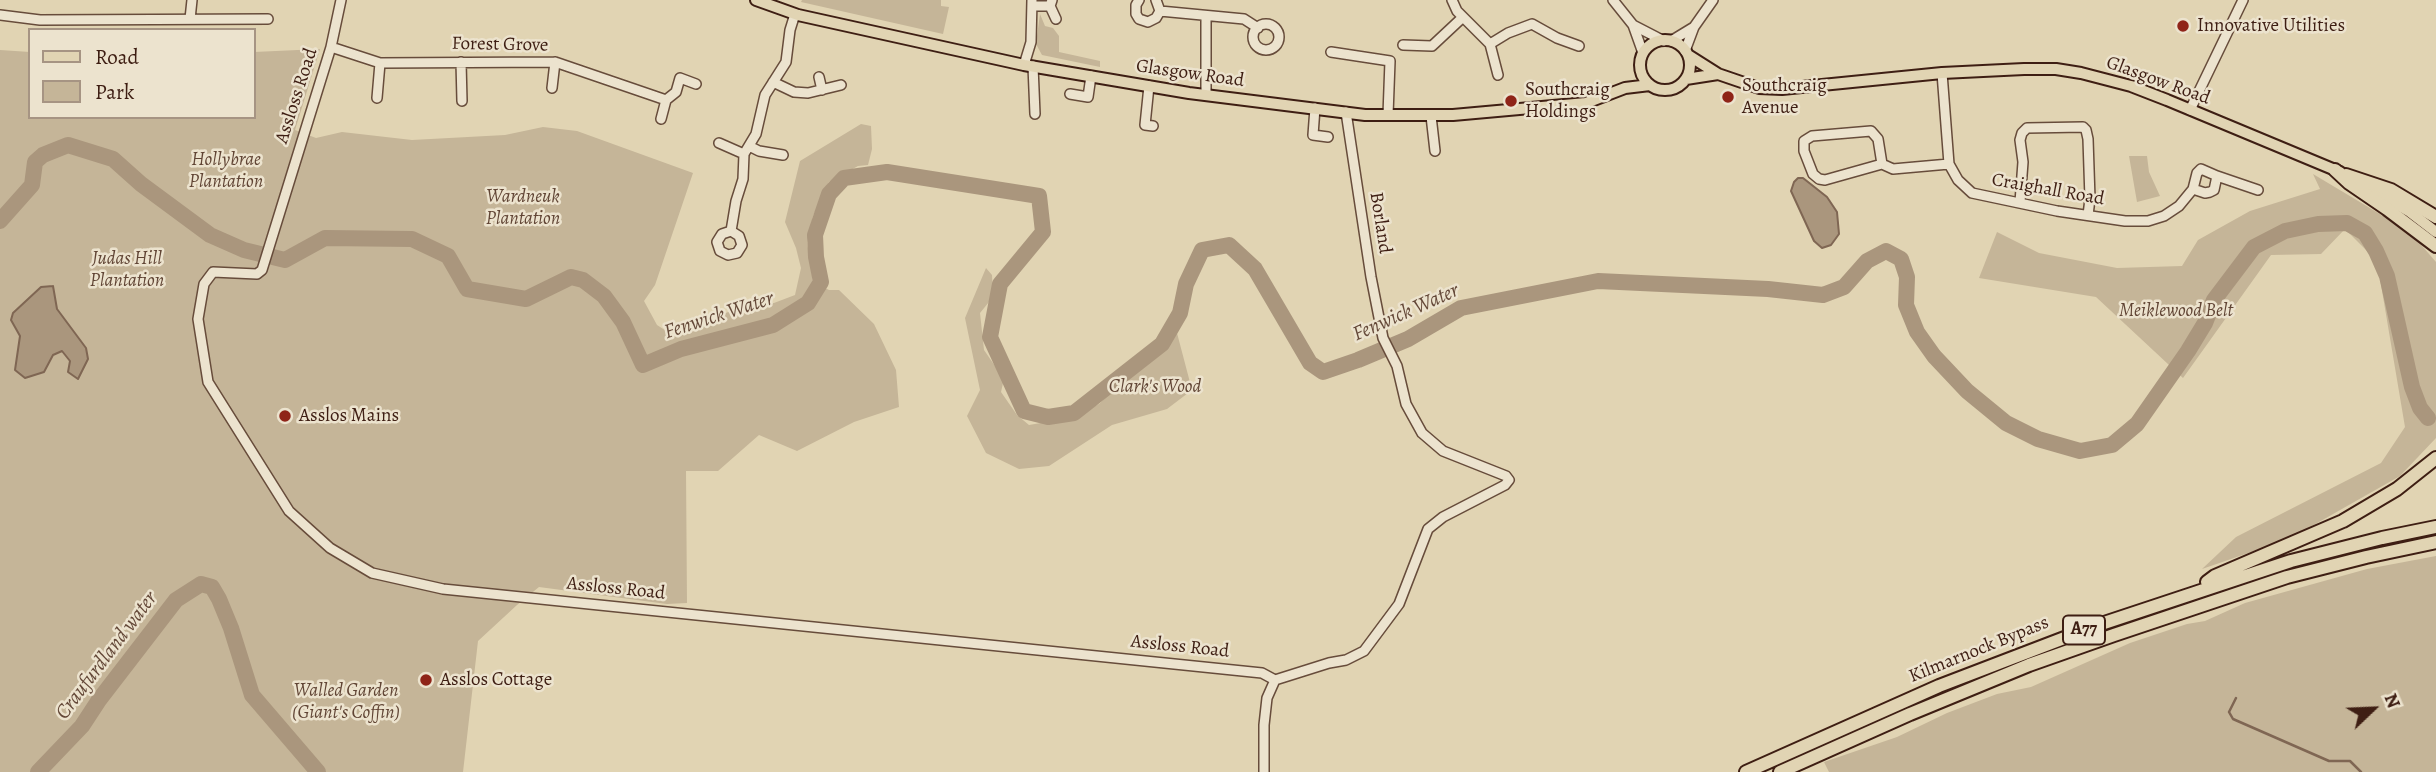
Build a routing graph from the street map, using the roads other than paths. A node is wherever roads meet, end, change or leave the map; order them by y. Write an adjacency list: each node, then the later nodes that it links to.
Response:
1 (192, 0): 17 (street)
2 (341, 0): 27 (street, Assloss Road)
3 (756, 0): 13 (main road, Glasgow Road)
4 (1139, 0): 12 (street)
5 (1156, 0): 12 (street)
6 (1452, 0): 16 (street)
7 (1613, 0): 20 (street)
8 (1713, 0): 21 (street)
9 (2243, 0): 56 (street)
10 (1033, 3): 11 (street); 34 (street)
11 (1051, 3): 19 (street)
12 (1160, 12): 15 (street)
13 (795, 14): 34 (main road, Glasgow Road); 42 (street)
14 (0, 15): 17 (street)
15 (1206, 16): 22 (street); 51 (street)
16 (1463, 18): 24 (street); 25 (street)
17 (190, 19): 18 (street)
18 (268, 19)
19 (1056, 19)
20 (1633, 25): 23 (street); 29 (street)
21 (1693, 27): 23 (street); 30 (street)
22 (1258, 28)
23 (1667, 41): 29 (main road); 30 (main road)
24 (1490, 44): 26 (street); 38 (street)
25 (1404, 45)
26 (1579, 46)
27 (331, 47): 31 (street, Forest Grove); 84 (street, Assloss Road)
28 (1331, 52): 59 (street)
29 (1643, 53): 35 (main road)
30 (1686, 53): 37 (main road, Glasgow Road); 41 (main road)
31 (380, 62): 32 (street, Forest Grove); 52 (street)
32 (461, 62): 33 (street, Forest Grove); 54 (street)
33 (555, 62): 47 (street); 53 (street, Forest Grove)
34 (1028, 66): 39 (main road, Glasgow Road); 58 (street)
35 (1640, 67): 45 (main road); 48 (main road)
36 (1942, 73): 37 (main road, Glasgow Road); 56 (main road, Glasgow Road); 69 (street)
37 (1718, 74): 41 (main road, Glasgow Road)
38 (1498, 75)
39 (1091, 76): 46 (main road, Glasgow Road); 50 (street)
40 (819, 77): 49 (street)
41 (1686, 79): 45 (main road)
42 (774, 82): 49 (street); 65 (street)
43 (696, 84): 53 (street)
44 (841, 85): 49 (street)
45 (1650, 85): 48 (main road, Glasgow Road)
46 (1149, 86): 51 (main road, Glasgow Road); 62 (street)
47 (552, 88)
48 (1625, 88): 60 (main road, Glasgow Road)
49 (822, 90)
50 (1070, 94)
51 (1206, 95): 55 (main road, Glasgow Road)
52 (377, 97)
53 (666, 100): 61 (street)
54 (462, 102)
55 (1315, 108): 57 (main road, Glasgow Road); 63 (street)
56 (2190, 110): 70 (main road, Glasgow Road)
57 (1346, 112): 59 (main road, Glasgow Road); 84 (street, Borland)
58 (1035, 114)
59 (1388, 115): 60 (main road, Glasgow Road)
60 (1432, 116): 66 (street)
61 (661, 119)
62 (1153, 126)
63 (1328, 137)
64 (719, 144): 65 (street)
65 (747, 150): 67 (street); 77 (street)
66 (1435, 151)
67 (783, 155)
68 (1882, 164): 68 (street); 69 (street)
69 (1950, 164): 74 (street, Craighall Road)
70 (2340, 173): 76 (highway); 78 (main road, Glasgow Road); 79 (highway)
71 (2217, 176): 72 (street, Craighall Road); 72 (street, Craighall Road); 73 (street)
72 (2193, 188): 75 (street, Craighall Road)
73 (2258, 190)
74 (2020, 202): 75 (street, Craighall Road); 75 (street)
75 (2088, 215)
76 (2436, 217)
77 (731, 231)
78 (2436, 232)
79 (2436, 246)
80 (2436, 461): 83 (highway, A77)
81 (2436, 527): 83 (highway, Kilmarnock Bypass / A77)
82 (2436, 542): 87 (highway, Kilmarnock Bypass / A77)
83 (2192, 592): 86 (highway, Kilmarnock Bypass / A77)
84 (1275, 680): 85 (street)
85 (1264, 772)
86 (1746, 772)
87 (1780, 772)

